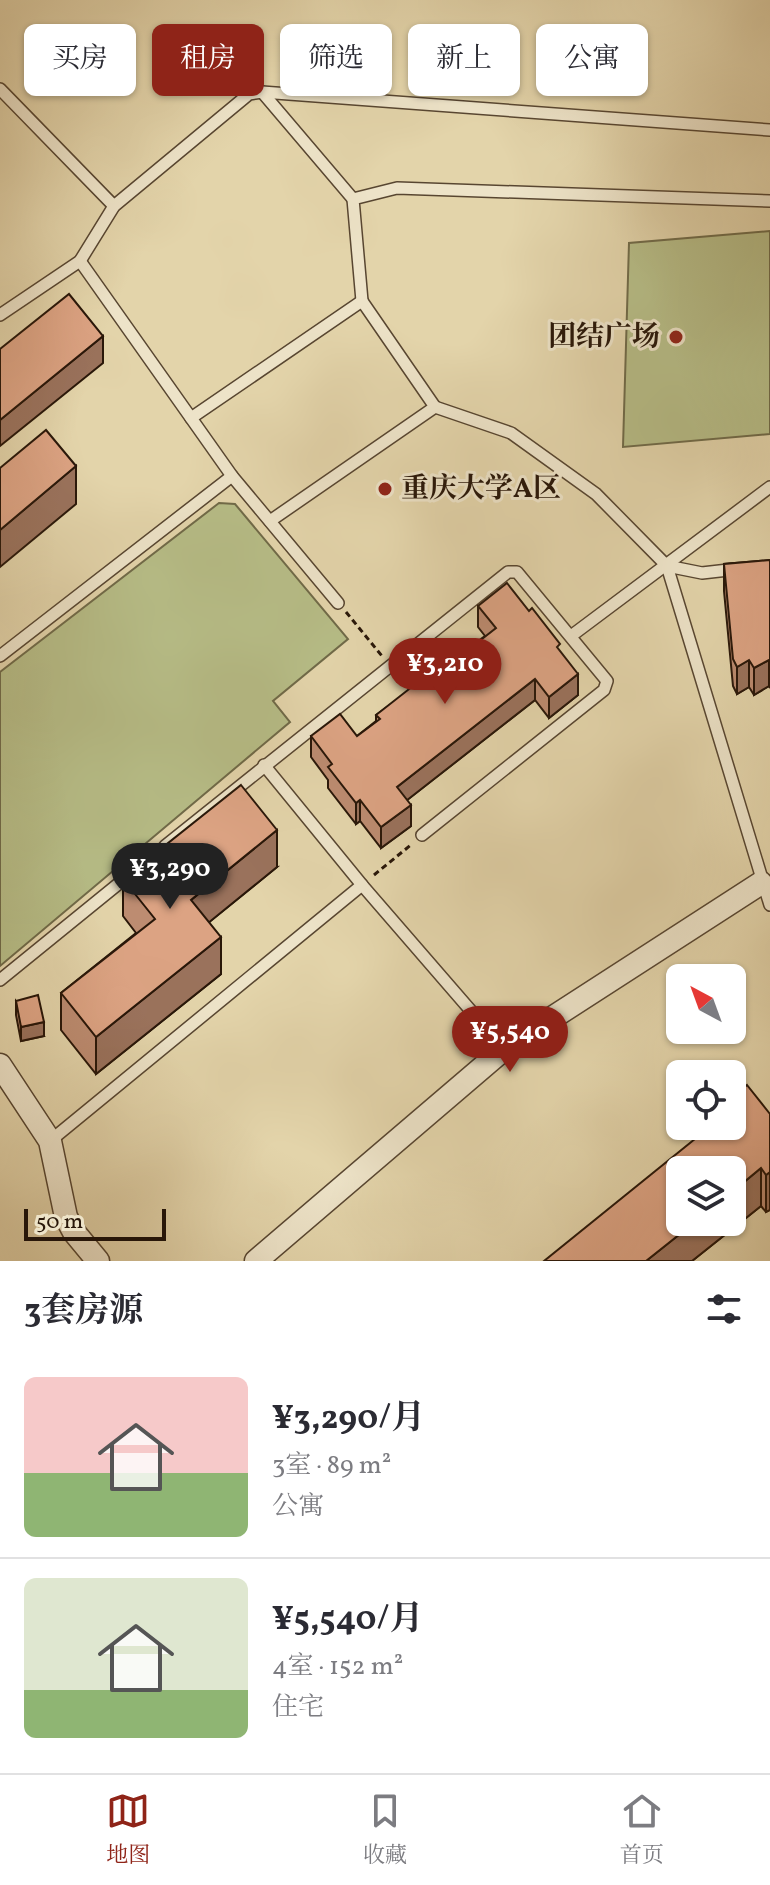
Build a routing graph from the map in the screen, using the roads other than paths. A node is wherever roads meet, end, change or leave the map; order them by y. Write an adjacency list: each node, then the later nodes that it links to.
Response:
1 (0, 89): 8 (lane)
2 (264, 92): 5 (lane)
3 (264, 94): 6 (lane)
4 (246, 96): 8 (lane)
5 (770, 130)
6 (353, 199): 7 (lane); 10 (lane)
7 (770, 201)
8 (114, 206): 9 (lane)
9 (80, 261): 11 (lane); 13 (lane)
10 (362, 301): 12 (lane); 13 (lane)
11 (0, 315)
12 (435, 407): 16 (lane); 17 (lane)
13 (191, 418): 14 (lane)
14 (232, 476): 16 (lane); 21 (lane)
15 (770, 487): 17 (lane)
16 (270, 521): 19 (lane)
17 (667, 566): 18 (lane); 20 (lane); 26 (lane)
18 (756, 568)
19 (338, 603)
20 (571, 636): 22 (lane); 23 (lane)
21 (0, 656)
22 (264, 765): 24 (lane); 27 (lane)
23 (422, 835)
24 (156, 853)
25 (144, 863): 29 (lane)
26 (766, 880): 28 (lane); 30 (street)
27 (362, 885): 30 (lane); 32 (lane)
28 (770, 905)
29 (0, 980)
30 (504, 1049): 34 (street)
31 (0, 1065): 32 (street)
32 (50, 1141): 33 (street)
33 (98, 1261)
34 (256, 1261)

